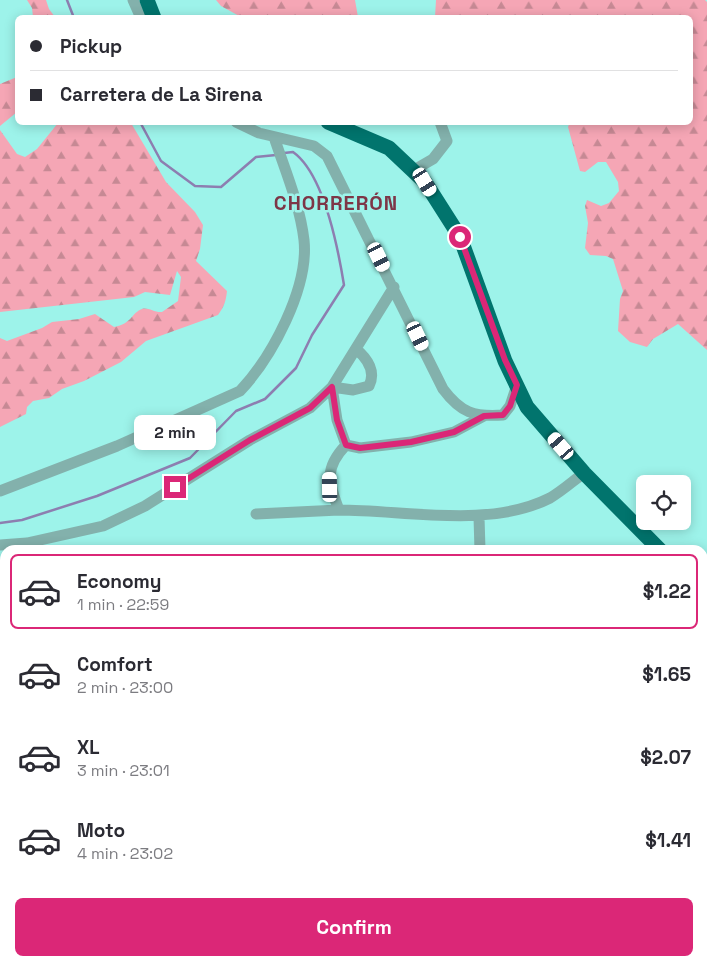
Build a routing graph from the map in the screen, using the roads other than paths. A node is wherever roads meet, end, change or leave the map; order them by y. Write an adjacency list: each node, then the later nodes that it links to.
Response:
1 (133, 0): 3 (street)
2 (147, 0): 4 (highway)
3 (140, 15)
4 (153, 15)
5 (242, 125): 8 (street)
6 (335, 125): 9 (highway)
7 (441, 125): 9 (street)
8 (276, 141): 10 (street); 17 (street)
9 (414, 170): 12 (highway)
10 (394, 286): 11 (street); 14 (street)
11 (356, 349): 13 (street); 13 (street)
12 (517, 385): 14 (street); 16 (highway)
13 (332, 387): 15 (street); 21 (street)
14 (484, 416): 15 (street)
15 (346, 445): 18 (street)
16 (584, 473): 20 (street); 23 (highway)
17 (0, 491)
18 (339, 510): 19 (street); 20 (street)
19 (256, 514)
20 (479, 517): 22 (street)
21 (0, 545)
22 (480, 545)
23 (655, 545)

